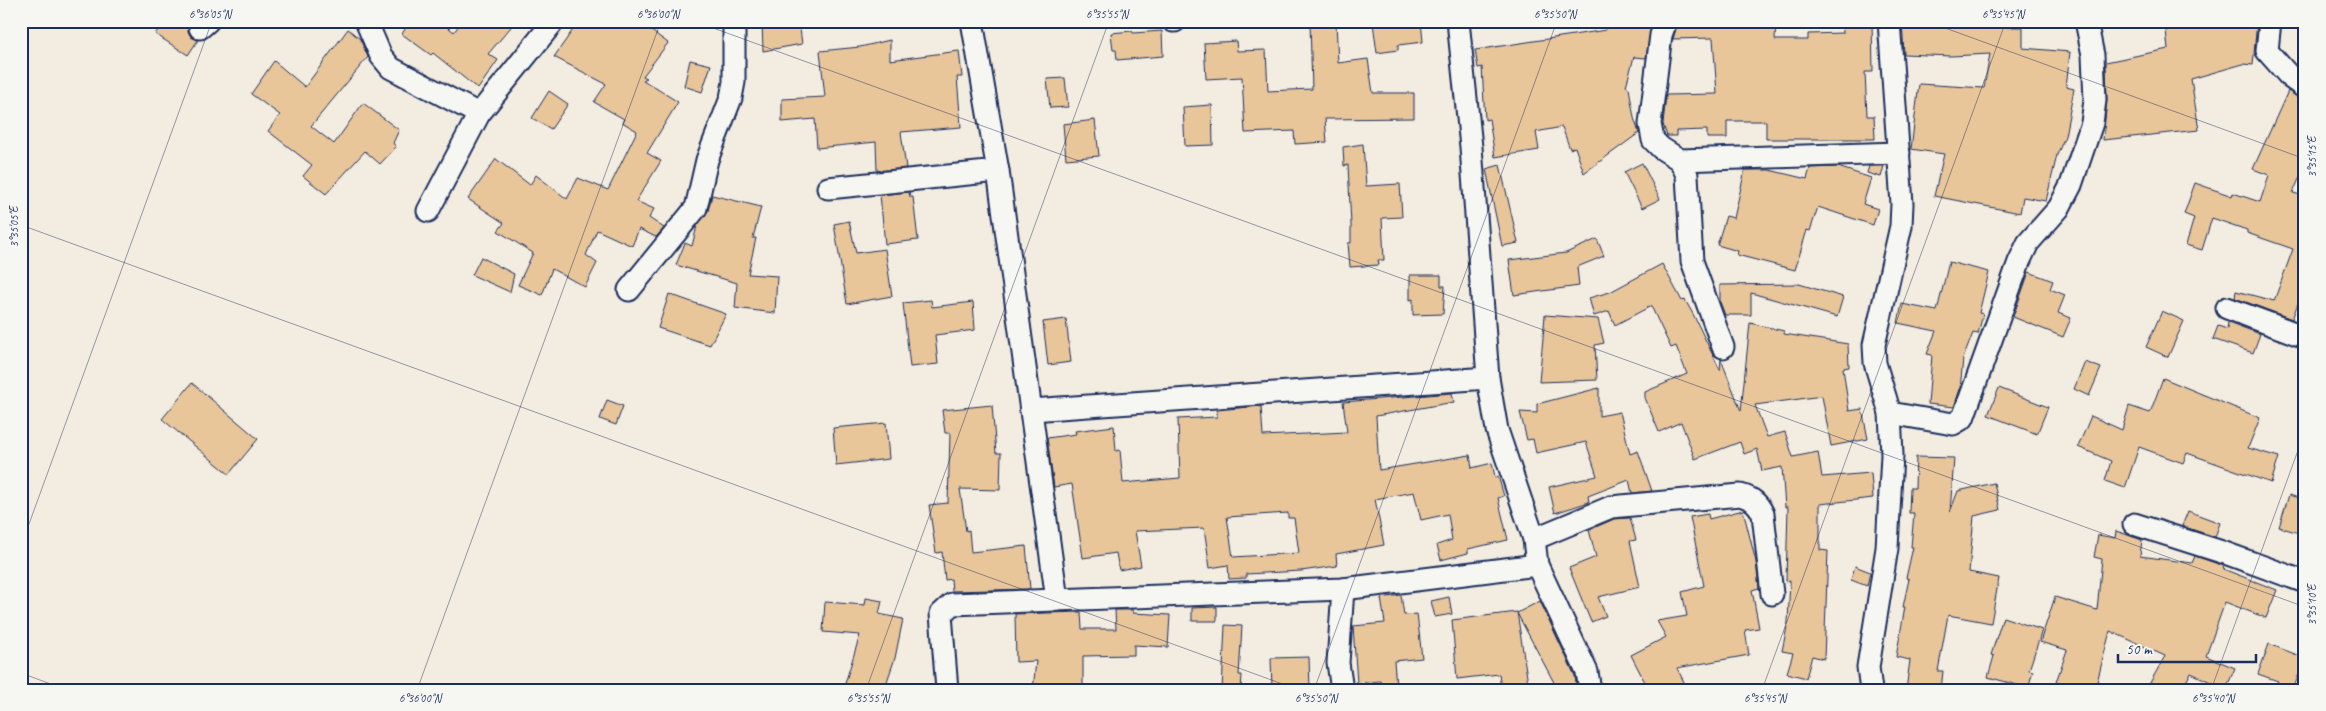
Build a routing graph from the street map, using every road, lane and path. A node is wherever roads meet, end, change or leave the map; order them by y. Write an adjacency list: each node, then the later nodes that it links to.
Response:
1 (366, 21): 11 (street)
2 (554, 21): 11 (street)
3 (734, 21): 17 (street)
4 (972, 21): 14 (street)
5 (1458, 21): 21 (street)
6 (1666, 21): 13 (street)
7 (1889, 21): 12 (street)
8 (2086, 21): 23 (street)
9 (2270, 21): 10 (street)
10 (2305, 88)
11 (479, 114): 16 (street)
12 (1899, 153): 13 (street); 23 (street)
13 (1680, 160): 20 (street)
14 (998, 171): 15 (street); 22 (street)
15 (828, 188)
16 (428, 211)
17 (629, 290)
18 (2227, 308): 19 (street)
19 (2305, 337)
20 (1723, 347)
21 (1488, 378): 22 (street); 25 (street)
22 (1031, 410): 30 (street)
23 (1890, 413): 34 (street)
24 (2134, 524): 27 (street)
25 (1534, 539): 26 (street); 29 (street)
26 (1537, 565): 28 (street); 33 (street)
27 (2305, 582)
28 (1343, 590): 30 (street); 32 (street)
29 (1772, 594)
30 (1057, 600): 31 (street)
31 (947, 690)
32 (1342, 690)
33 (1590, 690)
34 (1870, 690)

